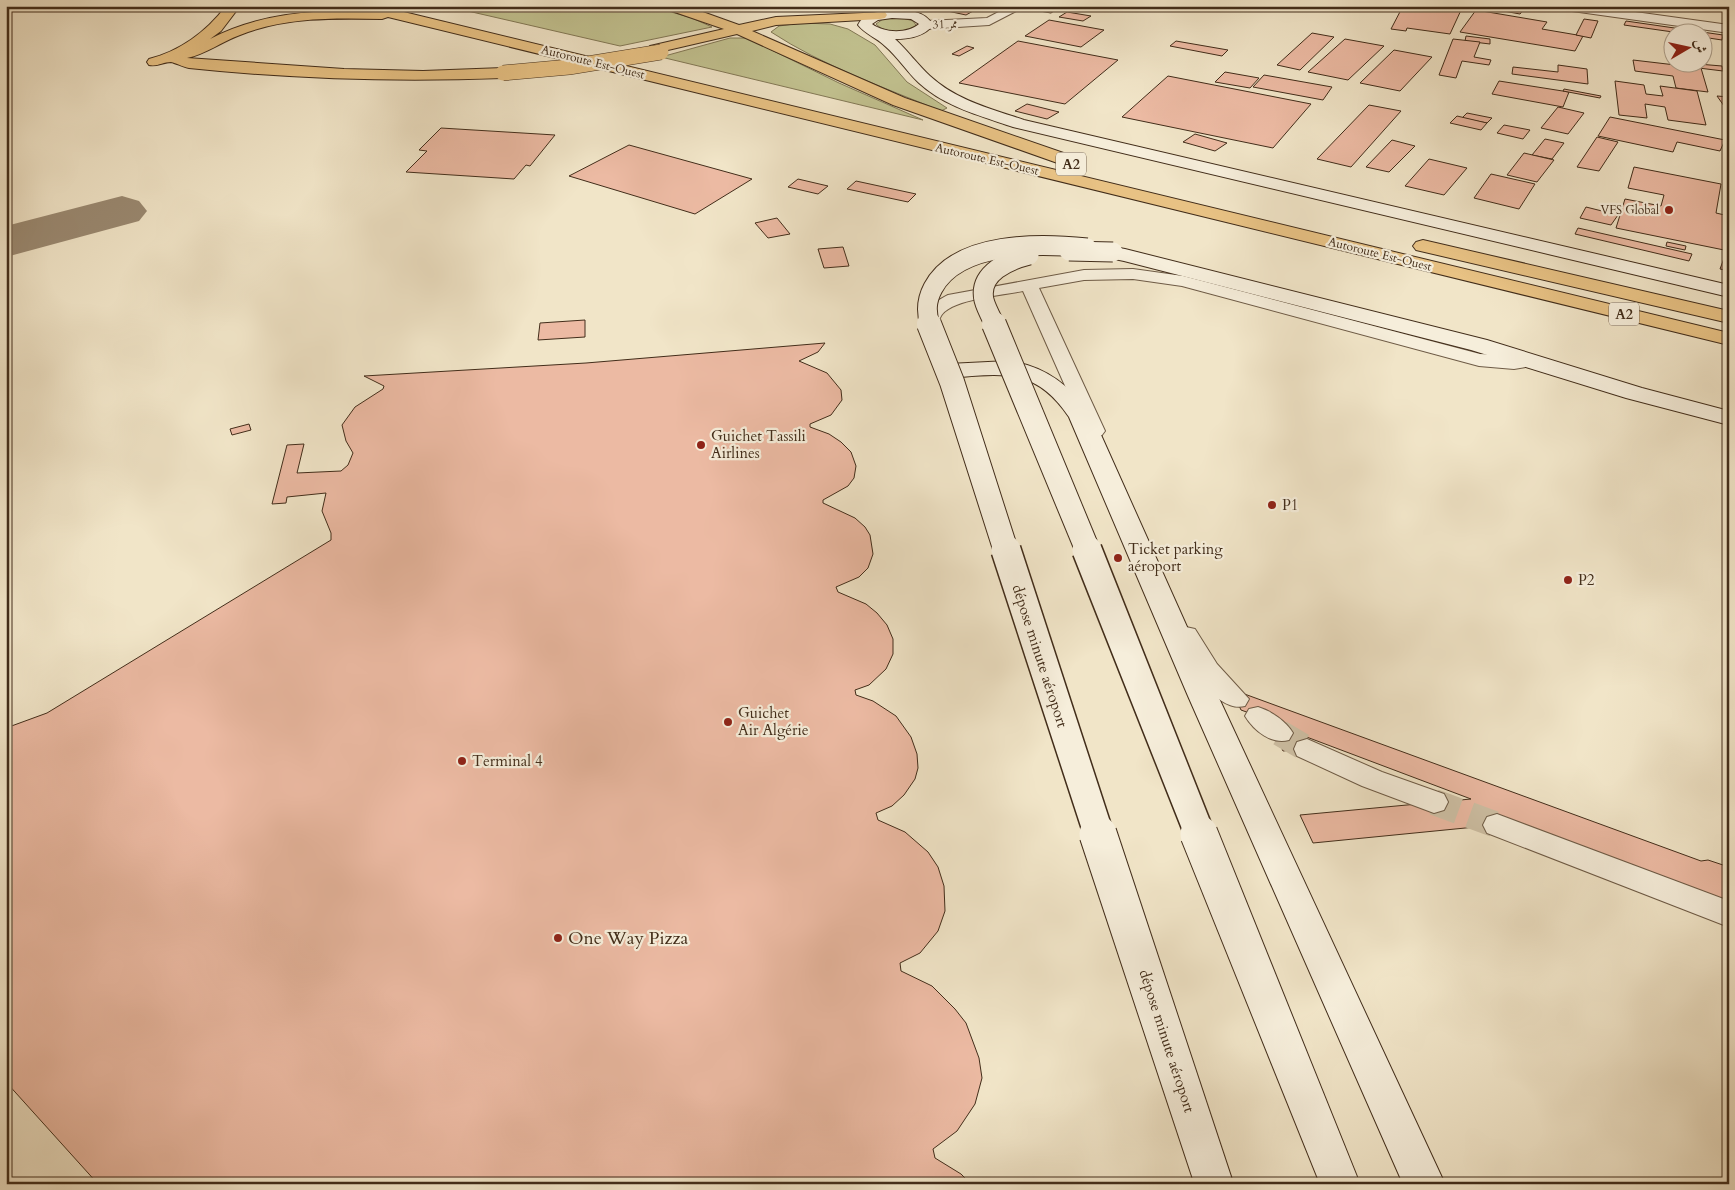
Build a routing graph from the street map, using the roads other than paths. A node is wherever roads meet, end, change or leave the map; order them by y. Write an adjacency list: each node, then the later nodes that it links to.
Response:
1 (233, 6): 14 (highway)
2 (361, 6): 8 (highway, Autoroute Est-Ouest / A2)
3 (414, 6): 19 (highway, Autoroute Est-Ouest / A2)
4 (671, 6): 12 (highway)
5 (1020, 6): 10 (street, ممر 31)
6 (1565, 6): 11 (street)
7 (881, 12): 10 (main road); 12 (highway); 13 (main road)
8 (396, 15): 9 (highway); 26 (highway, Autoroute Est-Ouest / A2)
9 (249, 27): 15 (highway); 17 (highway)
10 (922, 28): 13 (main road); 16 (main road)
11 (1729, 29)
12 (742, 30): 13 (highway); 18 (highway, bridge); 19 (highway)
13 (874, 30): 16 (main road)
14 (210, 33): 15 (highway); 15 (highway)
15 (175, 57): 17 (highway); 18 (highway)
16 (906, 57): 24 (main road)
17 (283, 68): 18 (highway)
18 (504, 71)
19 (1092, 169): 20 (highway, Autoroute Est-Ouest / A2)
20 (1304, 218)
21 (1410, 243): 25 (highway, Autoroute Est-Ouest / A2)
22 (1100, 250): 27 (main road); 28 (main road, bridge); 29 (main road, dépose minute aéroport, bridge)
23 (1028, 285): 27 (street); 31 (street); 38 (street)
24 (1729, 291)
25 (1729, 317)
26 (1729, 340)
27 (1530, 361): 30 (main road)
28 (1013, 368): 29 (main road); 39 (main road, bridge); 40 (main road)
29 (948, 371): 38 (main road, dépose minute aéroport, bridge)
30 (1729, 418)
31 (1236, 700)
32 (1258, 716): 33 (street)
33 (1280, 733)
34 (1307, 749): 35 (street)
35 (1434, 802)
36 (1497, 825): 37 (street)
37 (1729, 914)
38 (1215, 1184)
39 (1340, 1184)
40 (1424, 1184)

